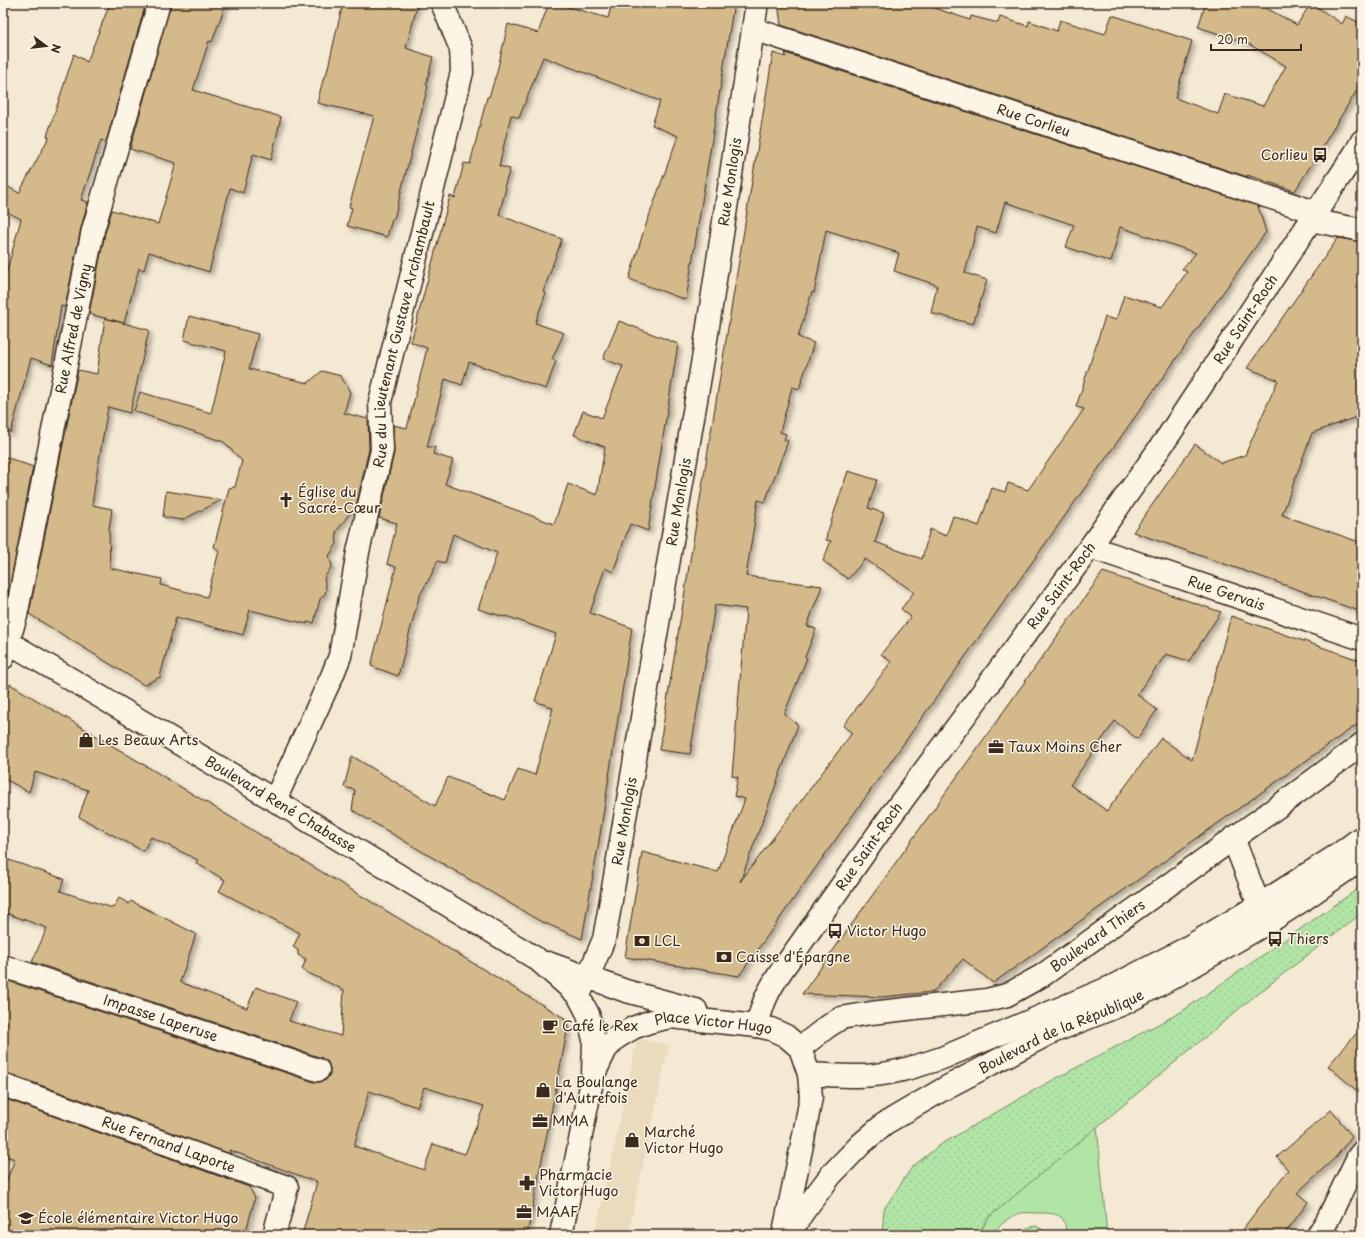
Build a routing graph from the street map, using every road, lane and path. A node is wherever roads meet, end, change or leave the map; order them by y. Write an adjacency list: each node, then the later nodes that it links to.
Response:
1 (159, 3): 10 (street, Rue Alfred de Vigny)
2 (442, 3): 12 (street, Rue du Lieutenant Gustave Archambault)
3 (757, 3): 4 (street, Rue Monlogis)
4 (753, 29): 6 (street, Rue Corlieu); 18 (street, Rue Monlogis)
5 (1362, 141): 6 (street, Rue Saint-Roch)
6 (1313, 216): 7 (street, Rue Corlieu); 8 (street, Rue Saint-Roch)
7 (1362, 230)
8 (1090, 547): 9 (street, Rue Gervais); 19 (street, Rue Saint-Roch)
9 (1362, 639)
10 (5, 647): 12 (street, Boulevard René Chabasse)
11 (1362, 744): 14 (street, Boulevard Thiers)
12 (275, 800): 18 (street, Boulevard René Chabasse)
13 (1362, 837): 16 (street, Boulevard de la République)
14 (1233, 838): 16 (street); 20 (street, Boulevard Thiers)
15 (1362, 860): 29 (street, Boulevard de la République)
16 (1259, 906): 22 (street, Boulevard de la République)
17 (3, 966): 21 (street, Impasse Laperuse)
18 (583, 986): 19 (street, Boulevard René Chabasse); 23 (street)
19 (757, 1026): 20 (street, Place Victor Hugo); 23 (street, Place Victor Hugo)
20 (800, 1048): 22 (street)
21 (318, 1070)
22 (809, 1074): 28 (street)
23 (593, 1076): 27 (street, Place Victor Hugo)
24 (3, 1085): 26 (street, Rue Fernand Laporte)
25 (1362, 1152): 30 (street)
26 (274, 1235)
27 (561, 1235)
28 (783, 1235)
29 (789, 1235)
30 (1318, 1235)

